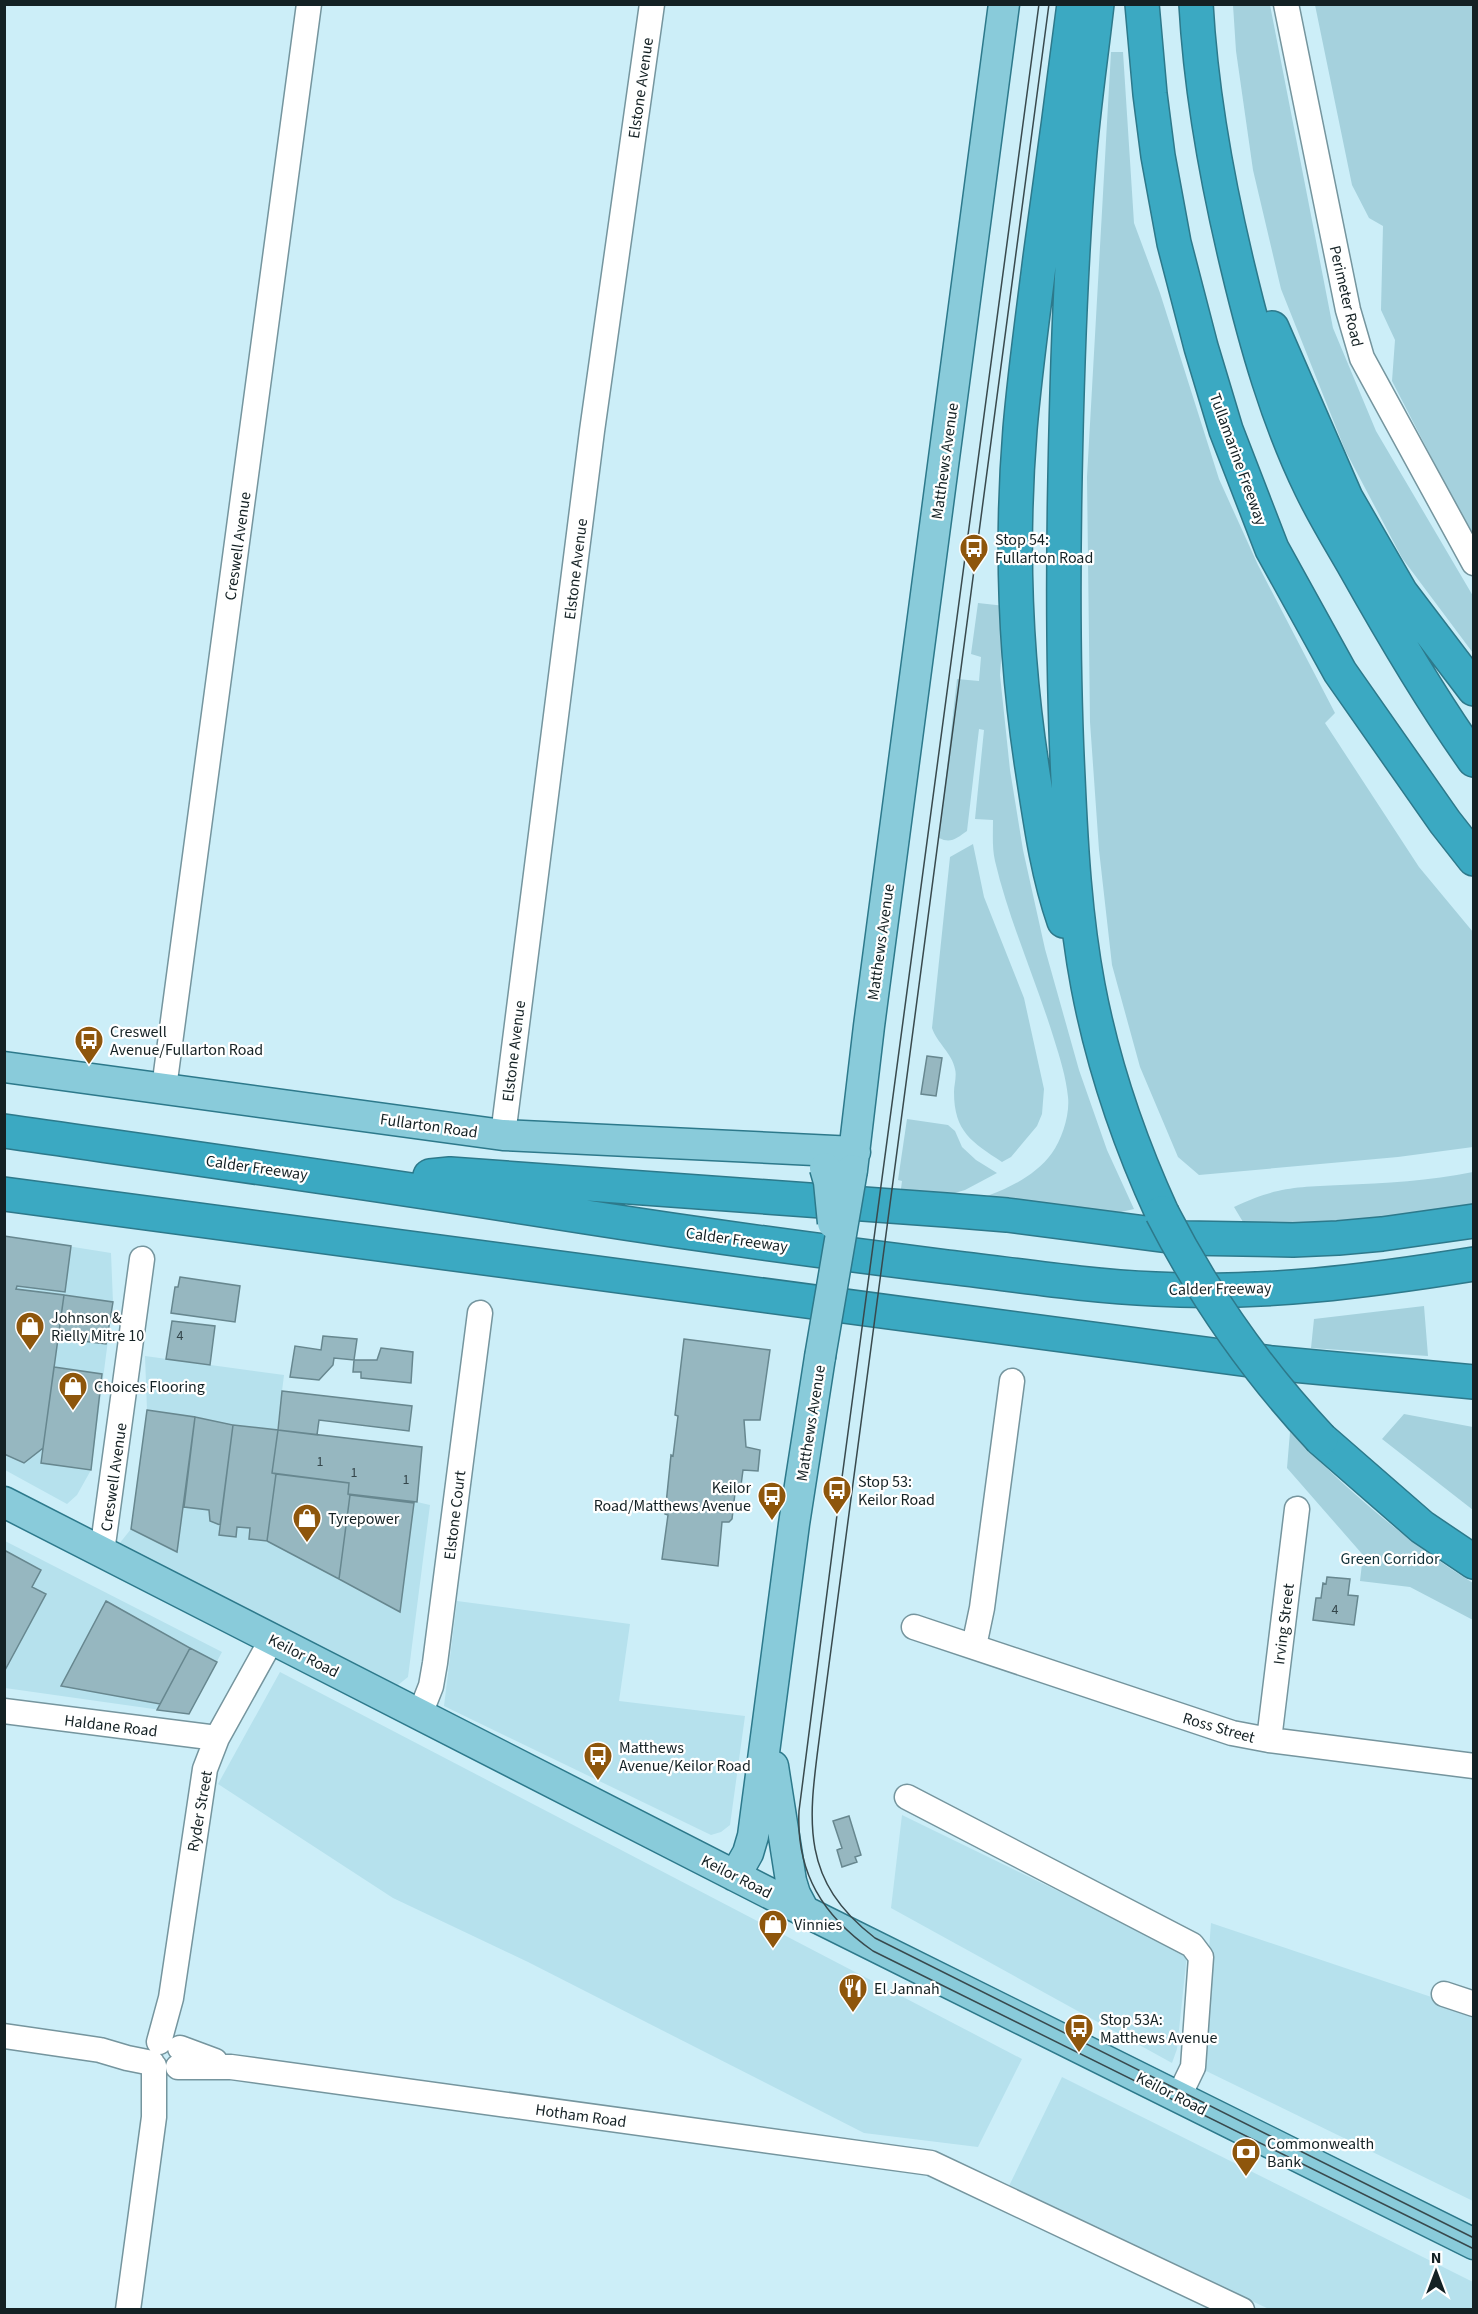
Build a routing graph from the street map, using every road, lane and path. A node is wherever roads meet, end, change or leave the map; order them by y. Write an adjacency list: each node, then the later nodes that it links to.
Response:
1 (309, 4): 16 (street, Creswell Avenue)
2 (652, 4): 18 (street, Elstone Avenue)
3 (1004, 4): 19 (main road, Matthews Avenue)
4 (1074, 4): 14 (highway)
5 (1097, 4): 14 (highway)
6 (1142, 4): 13 (highway, Tullamarine Freeway)
7 (1196, 4): 9 (highway)
8 (1286, 4): 10 (street, Perimeter Road)
9 (1221, 198): 11 (highway); 12 (highway)
10 (1473, 564)
11 (1473, 689)
12 (1473, 760)
13 (1473, 859)
14 (1088, 988): 33 (highway, bridge)
15 (4, 1067): 16 (main road, Fullarton Road)
16 (164, 1088): 18 (main road, Fullarton Road)
17 (4, 1131): 20 (highway, Calder Freeway)
18 (503, 1135): 19 (main road, Fullarton Road)
19 (834, 1160): 39 (main road, Matthews Avenue, bridge)
20 (370, 1183): 22 (highway); 24 (highway, Calder Freeway)
21 (14, 1197): 26 (highway)
22 (1473, 1221)
23 (142, 1259): 32 (street, Creswell Avenue)
24 (1473, 1264)
25 (480, 1313): 38 (street, Elstone Court)
26 (1317, 1369): 28 (highway); 29 (highway)
27 (1012, 1381): 36 (street)
28 (1473, 1382)
29 (1473, 1403)
30 (4, 1502): 32 (main road, Keilor Road)
31 (1297, 1509): 41 (street, Irving Street)
32 (102, 1552): 35 (main road, Keilor Road)
33 (1473, 1562)
34 (914, 1627): 36 (street, Ross Street)
35 (272, 1639): 38 (main road, Keilor Road); 40 (street, Ryder Street)
36 (974, 1646): 41 (street, Ross Street)
37 (4, 1711): 40 (street, Haldane Road)
38 (420, 1714): 44 (main road, Keilor Road)
39 (768, 1721): 44 (main road, Matthews Avenue); 45 (main road)
40 (217, 1738): 49 (street, Ryder Street)
41 (1269, 1740): 42 (street, Ross Street)
42 (1473, 1766)
43 (907, 1797): 50 (street)
44 (735, 1876): 45 (main road, Keilor Road)
45 (804, 1911): 50 (main road, Keilor Road)
46 (1444, 1994): 47 (street)
47 (1473, 2004)
48 (4, 2036): 49 (street, Hotham Road)
49 (166, 2056): 52 (street, Hotham Road); 53 (street, Ryder Street)
50 (1179, 2096): 51 (main road, Keilor Road)
51 (1473, 2244)
52 (1232, 2305)
53 (128, 2310)

